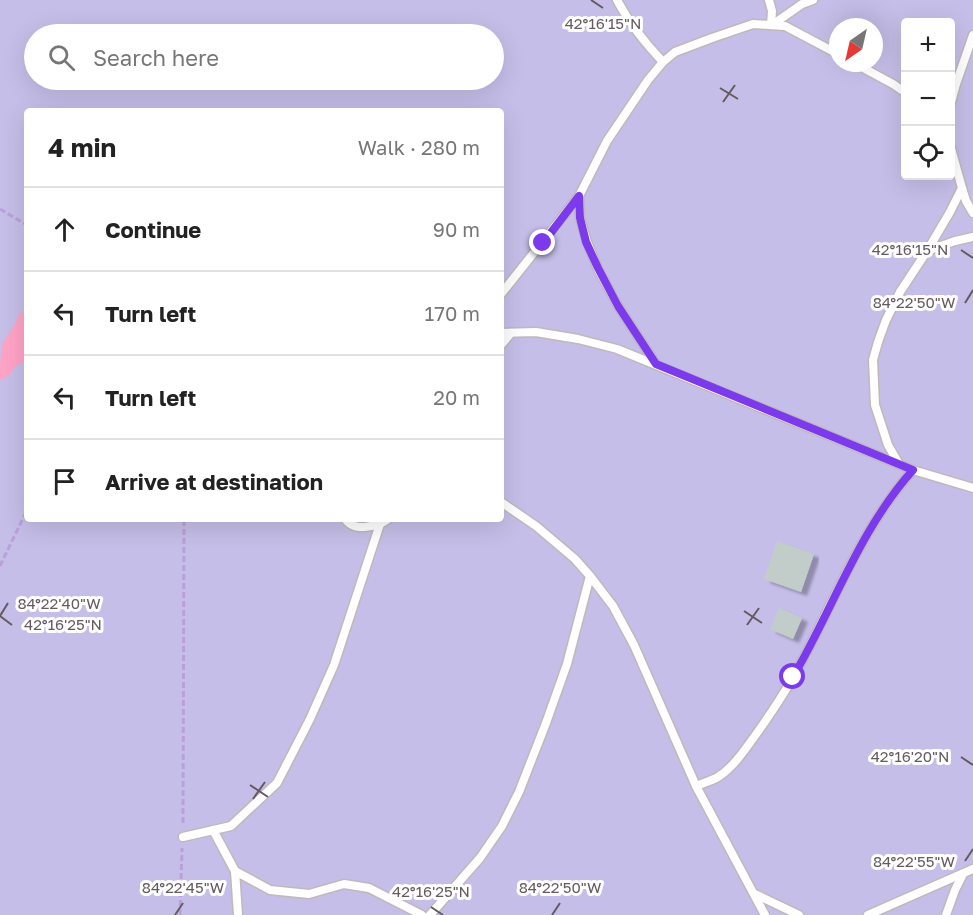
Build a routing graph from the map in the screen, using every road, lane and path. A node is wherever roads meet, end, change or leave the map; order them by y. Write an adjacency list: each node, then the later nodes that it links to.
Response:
1 (617, 0): 7 (lane)
2 (769, 0): 4 (lane)
3 (813, 0): 4 (lane)
4 (771, 25): 6 (lane); 7 (lane)
5 (973, 35): 8 (lane)
6 (829, 49)
7 (663, 62): 17 (lane)
8 (962, 66): 9 (lane); 14 (lane)
9 (955, 68)
10 (871, 72): 12 (lane)
11 (901, 82): 12 (lane)
12 (893, 84): 13 (lane)
13 (901, 90)
14 (955, 91)
15 (955, 161): 16 (lane)
16 (962, 188): 19 (lane); 22 (lane)
17 (579, 196): 23 (lane); 27 (lane)
18 (0, 208): 20 (path)
19 (973, 213)
20 (24, 223)
21 (973, 237): 22 (lane)
22 (927, 251): 28 (lane)
23 (504, 290)
24 (504, 333): 25 (lane)
25 (511, 333): 26 (lane); 27 (lane)
26 (504, 341)
27 (656, 364): 28 (lane)
28 (900, 465): 29 (lane)
29 (913, 470): 30 (lane); 39 (lane)
30 (973, 488)
31 (504, 504): 38 (lane)
32 (24, 516): 37 (path)
33 (184, 522): 41 (path)
34 (347, 522): 35 (lane)
35 (381, 522)
36 (384, 522): 40 (lane)
37 (0, 566)
38 (590, 576): 39 (lane); 49 (lane)
39 (696, 786): 45 (lane)
40 (213, 830): 41 (lane); 43 (lane)
41 (183, 837): 46 (path)
42 (973, 869): 44 (lane)
43 (235, 871): 47 (lane); 48 (lane)
44 (963, 873): 52 (lane); 53 (lane)
45 (755, 894): 50 (lane); 51 (lane)
46 (180, 915)
47 (238, 915)
48 (422, 915)
49 (430, 915)
50 (765, 915)
51 (799, 915)
52 (868, 915)
53 (946, 915)

